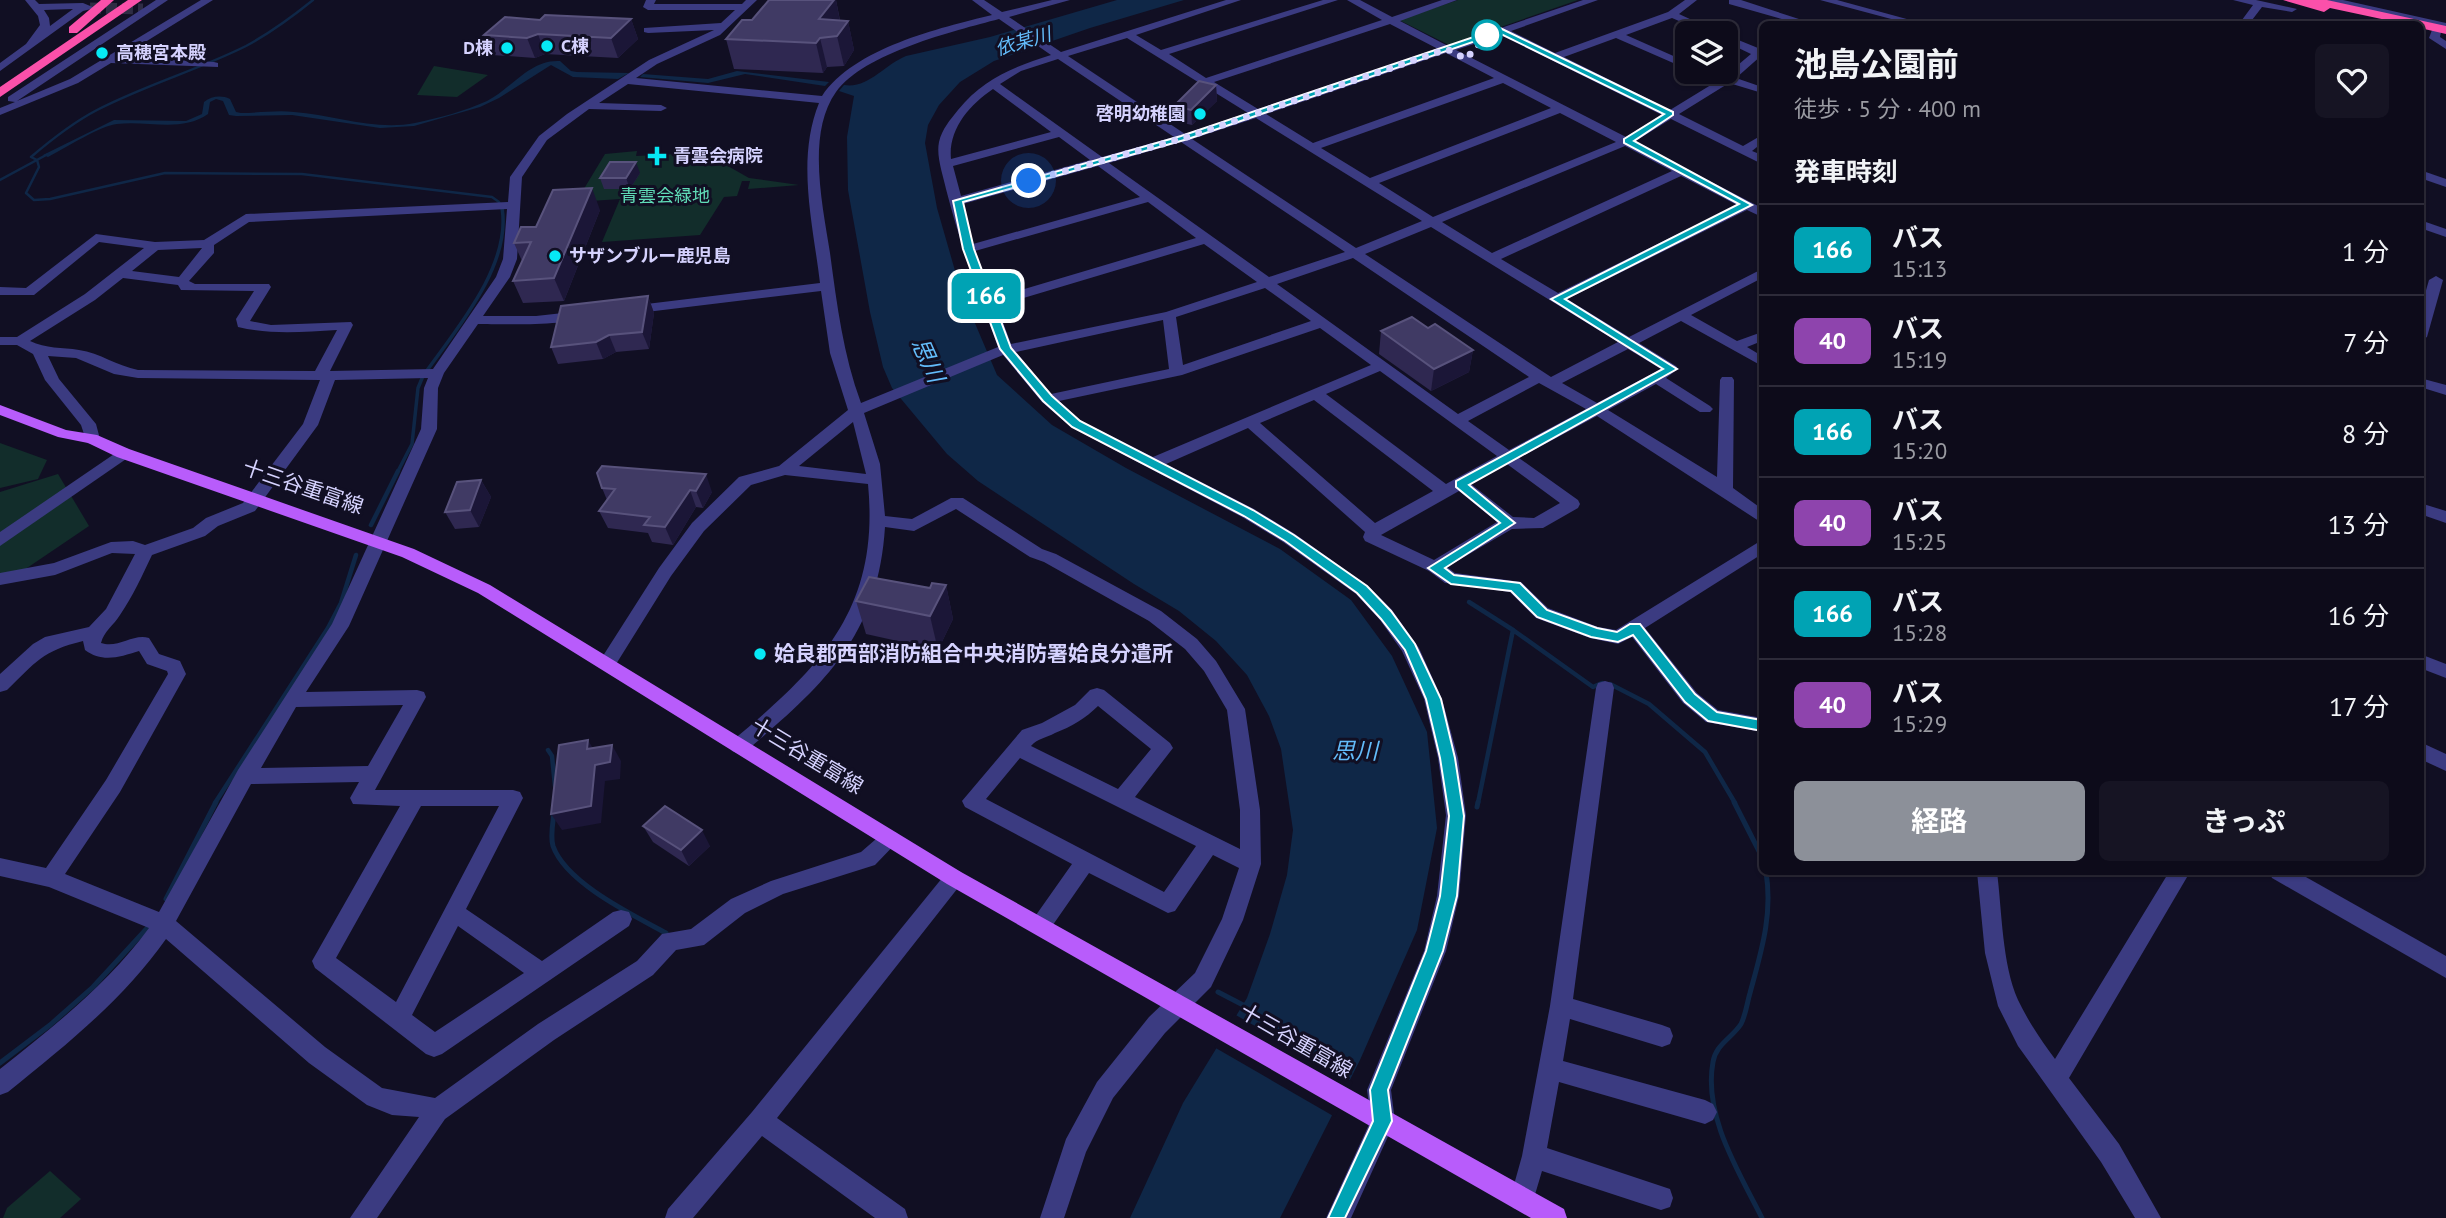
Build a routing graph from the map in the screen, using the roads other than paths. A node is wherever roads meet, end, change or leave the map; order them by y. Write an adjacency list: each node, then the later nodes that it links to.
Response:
1 (108, 0): 65 (highway)
2 (120, 0): 65 (highway)
3 (163, 0): 23 (street)
4 (208, 0): 28 (street)
5 (651, 0): 21 (street)
6 (977, 0): 31 (street)
7 (1024, 0): 26 (street)
8 (1065, 0): 26 (street)
9 (1236, 0): 46 (street)
10 (1333, 0): 53 (street)
11 (1352, 0): 33 (street)
12 (1452, 0): 33 (street)
13 (1593, 0): 42 (street)
14 (1692, 0): 29 (street)
15 (1737, 0): 35 (street)
16 (1825, 0): 36 (street)
17 (2238, 0): 22 (street)
18 (2311, 0): 27 (highway)
19 (2330, 0): 27 (street)
20 (32, 3): 24 (street); 32 (street)
21 (748, 4): 40 (street)
22 (2259, 4): 25 (street); 37 (street)
23 (142, 5): 28 (street); 71 (highway); 75 (street)
24 (84, 7): 32 (street); 49 (street)
25 (2293, 7): 27 (highway)
26 (1034, 8): 31 (street)
27 (2353, 10): 30 (highway)
28 (189, 11): 57 (street)
29 (1672, 15): 34 (street); 47 (street)
30 (2378, 15): 38 (highway); 39 (highway)
31 (1002, 17): 55 (street); 70 (street)
32 (45, 20): 49 (street)
33 (1393, 21): 51 (street); 64 (street)
34 (1686, 21)
35 (1791, 21)
36 (1908, 21)
37 (2246, 21)
38 (2393, 21)
39 (2402, 21)
40 (726, 25): 44 (street); 63 (street)
41 (2424, 26): 45 (highway)
42 (1504, 29): 51 (street); 56 (street)
43 (2424, 29): 45 (highway)
44 (648, 30)
45 (2443, 31): 50 (street)
46 (1128, 34): 53 (street); 55 (street)
47 (1618, 35): 56 (street); 58 (street)
48 (1738, 42): 52 (street)
49 (33, 43): 60 (street)
50 (2446, 46)
51 (1447, 49): 62 (street); 77 (street)
52 (1759, 50)
53 (1162, 53): 64 (street)
54 (1759, 53): 61 (street)
55 (1058, 54): 66 (street); 79 (street)
56 (1559, 56): 76 (street)
57 (110, 60): 59 (street); 75 (street)
58 (1675, 61)
59 (209, 64)
60 (0, 68)
61 (1738, 71)
62 (1504, 78): 74 (street); 82 (street)
63 (625, 80): 70 (street); 72 (street)
64 (1207, 81): 77 (street)
65 (0, 82)
66 (991, 83): 78 (street); 84 (street)
67 (1738, 83): 69 (street)
68 (1720, 84): 76 (street)
69 (1759, 89)
70 (833, 90): 109 (street)
71 (0, 93)
72 (588, 106): 73 (street); 91 (street)
73 (662, 108)
74 (1562, 108): 80 (street); 87 (street)
75 (0, 109)
76 (1674, 111): 80 (street); 81 (street)
77 (1257, 112): 79 (street); 82 (street)
78 (1062, 133): 83 (street); 84 (street)
79 (1184, 138): 83 (street); 101 (street)
80 (1628, 141): 85 (street); 94 (street)
81 (1753, 144)
82 (1313, 147): 87 (street)
83 (1101, 161): 89 (street); 90 (street)
84 (946, 164): 90 (street)
85 (1681, 171): 92 (street); 102 (street)
86 (2424, 175): 88 (street)
87 (1371, 182): 94 (street)
88 (2446, 183)
89 (1150, 198): 97 (street); 100 (street)
90 (958, 201): 100 (street)
91 (511, 205): 98 (street); 115 (street)
92 (1747, 205): 93 (street); 111 (street)
93 (1759, 211)
94 (1431, 222): 101 (street); 102 (street)
95 (2424, 225): 96 (street)
96 (2446, 233)
97 (1206, 239): 107 (street); 112 (street)
98 (207, 244): 99 (street); 106 (street)
99 (155, 246): 103 (street); 110 (street)
100 (968, 249): 112 (street)
101 (1356, 253): 107 (street); 131 (street)
102 (1492, 258): 111 (street)
103 (120, 274): 106 (street); 120 (street)
104 (1759, 275): 114 (street)
105 (2424, 277): 108 (street)
106 (182, 281): 129 (street)
107 (1268, 282): 113 (street); 116 (street)
108 (2441, 282): 117 (street)
109 (828, 286): 115 (street); 137 (street)
110 (0, 291)
111 (1557, 299): 121 (street)
112 (989, 304): 124 (street)
113 (1169, 315): 124 (street); 127 (street)
114 (1681, 315): 121 (street); 122 (street)
115 (475, 320): 128 (street)
116 (1320, 323): 126 (street); 127 (street)
117 (2424, 327)
118 (1759, 336): 122 (street)
119 (0, 341): 120 (street)
120 (20, 341): 123 (street)
121 (1625, 342): 130 (street); 131 (street)
122 (1736, 347): 125 (street)
123 (39, 351): 129 (street); 143 (street)
124 (1001, 351): 136 (street); 137 (street)
125 (1759, 360)
126 (1380, 366): 135 (street); 141 (street)
127 (1177, 372): 136 (street)
128 (437, 373): 129 (street); 160 (street)
129 (325, 376): 152 (street)
130 (1656, 378): 138 (street); 139 (street)
131 (1545, 380): 138 (street); 141 (street)
132 (1727, 380): 150 (street)
133 (2424, 383): 134 (street)
134 (2446, 390)
135 (1315, 393): 142 (street); 151 (street)
136 (1048, 399): 146 (street)
137 (863, 409): 147 (street); 148 (street)
138 (1598, 409): 145 (street); 150 (street)
139 (1705, 409)
140 (0, 410): 143 (main road, 十三谷重富線)
141 (1458, 420): 145 (street)
142 (1249, 421): 146 (street); 158 (street)
143 (92, 439): 144 (main road, 十三谷重富線)
144 (123, 453): 152 (main road, 十三谷重富線); 159 (street)
145 (1508, 457): 149 (street); 157 (street)
146 (1151, 464): 208 (street)
147 (785, 470): 148 (street); 168 (street)
148 (875, 480): 156 (street)
149 (1460, 484): 151 (street); 157 (street)
150 (1725, 488): 154 (street)
151 (1445, 492): 158 (street)
152 (256, 498): 160 (main road, 十三谷重富線); 162 (street)
153 (2424, 509): 155 (street)
154 (1759, 515)
155 (2446, 517)
156 (878, 521): 174 (street); 185 (street)
157 (1509, 523): 163 (street)
158 (1374, 531): 163 (street)
159 (0, 540)
160 (377, 541): 168 (main road, 十三谷重富線); 172 (street)
161 (1759, 548): 165 (street)
162 (145, 551): 164 (street); 166 (street)
163 (1435, 568): 165 (street)
164 (0, 579)
165 (1635, 628): 173 (street)
166 (95, 632): 170 (street); 191 (street)
167 (2424, 663): 169 (street)
168 (607, 664): 174 (main road, 十三谷重富線)
169 (2446, 671)
170 (0, 685)
171 (1605, 688): 198 (street)
172 (291, 700): 178 (street); 179 (street)
173 (1759, 725)
174 (739, 746): 182 (main road, 十三谷重富線)
175 (1017, 748): 181 (street); 181 (street); 184 (street)
176 (2424, 752): 177 (street)
177 (2446, 763)
178 (373, 774): 179 (street); 180 (street)
179 (245, 776): 194 (street)
180 (415, 798): 192 (street); 200 (street)
181 (1122, 799): 183 (street)
182 (891, 839): 190 (main road, 十三谷重富線); 205 (street)
183 (1209, 844): 184 (street); 185 (street)
184 (1086, 862): 195 (street)
185 (1251, 864): 199 (street)
186 (0, 867): 191 (street)
187 (1987, 875): 203 (street)
188 (2178, 875): 203 (street)
189 (2285, 875): 196 (street)
190 (954, 877): 195 (main road, 十三谷重富線); 207 (street)
191 (51, 878): 194 (street)
192 (454, 912): 197 (street); 200 (street)
193 (621, 919): 197 (street)
194 (164, 924): 204 (street); 205 (street)
195 (1040, 925): 199 (main road, 十三谷重富線)
196 (2446, 968)
197 (542, 974): 200 (street)
198 (1561, 1006): 201 (street); 202 (street)
199 (1188, 1008): 208 (main road, 十三谷重富線); 215 (street)
200 (399, 1018)
201 (1662, 1035)
202 (1549, 1068): 206 (street); 209 (street)
203 (2056, 1079): 218 (street)
204 (0, 1084)
205 (437, 1111): 212 (street)
206 (1705, 1112)
207 (760, 1120): 213 (street); 214 (street)
208 (1382, 1121): 211 (main road, 十三谷重富線); 216 (street)
209 (1534, 1156): 210 (street); 211 (street)
210 (1661, 1198)
211 (1522, 1199): 217 (main road, 十三谷重富線)
212 (362, 1218)
213 (677, 1218)
214 (896, 1218)
215 (1052, 1218)
216 (1338, 1218)
217 (1555, 1218)
218 (2149, 1218)

